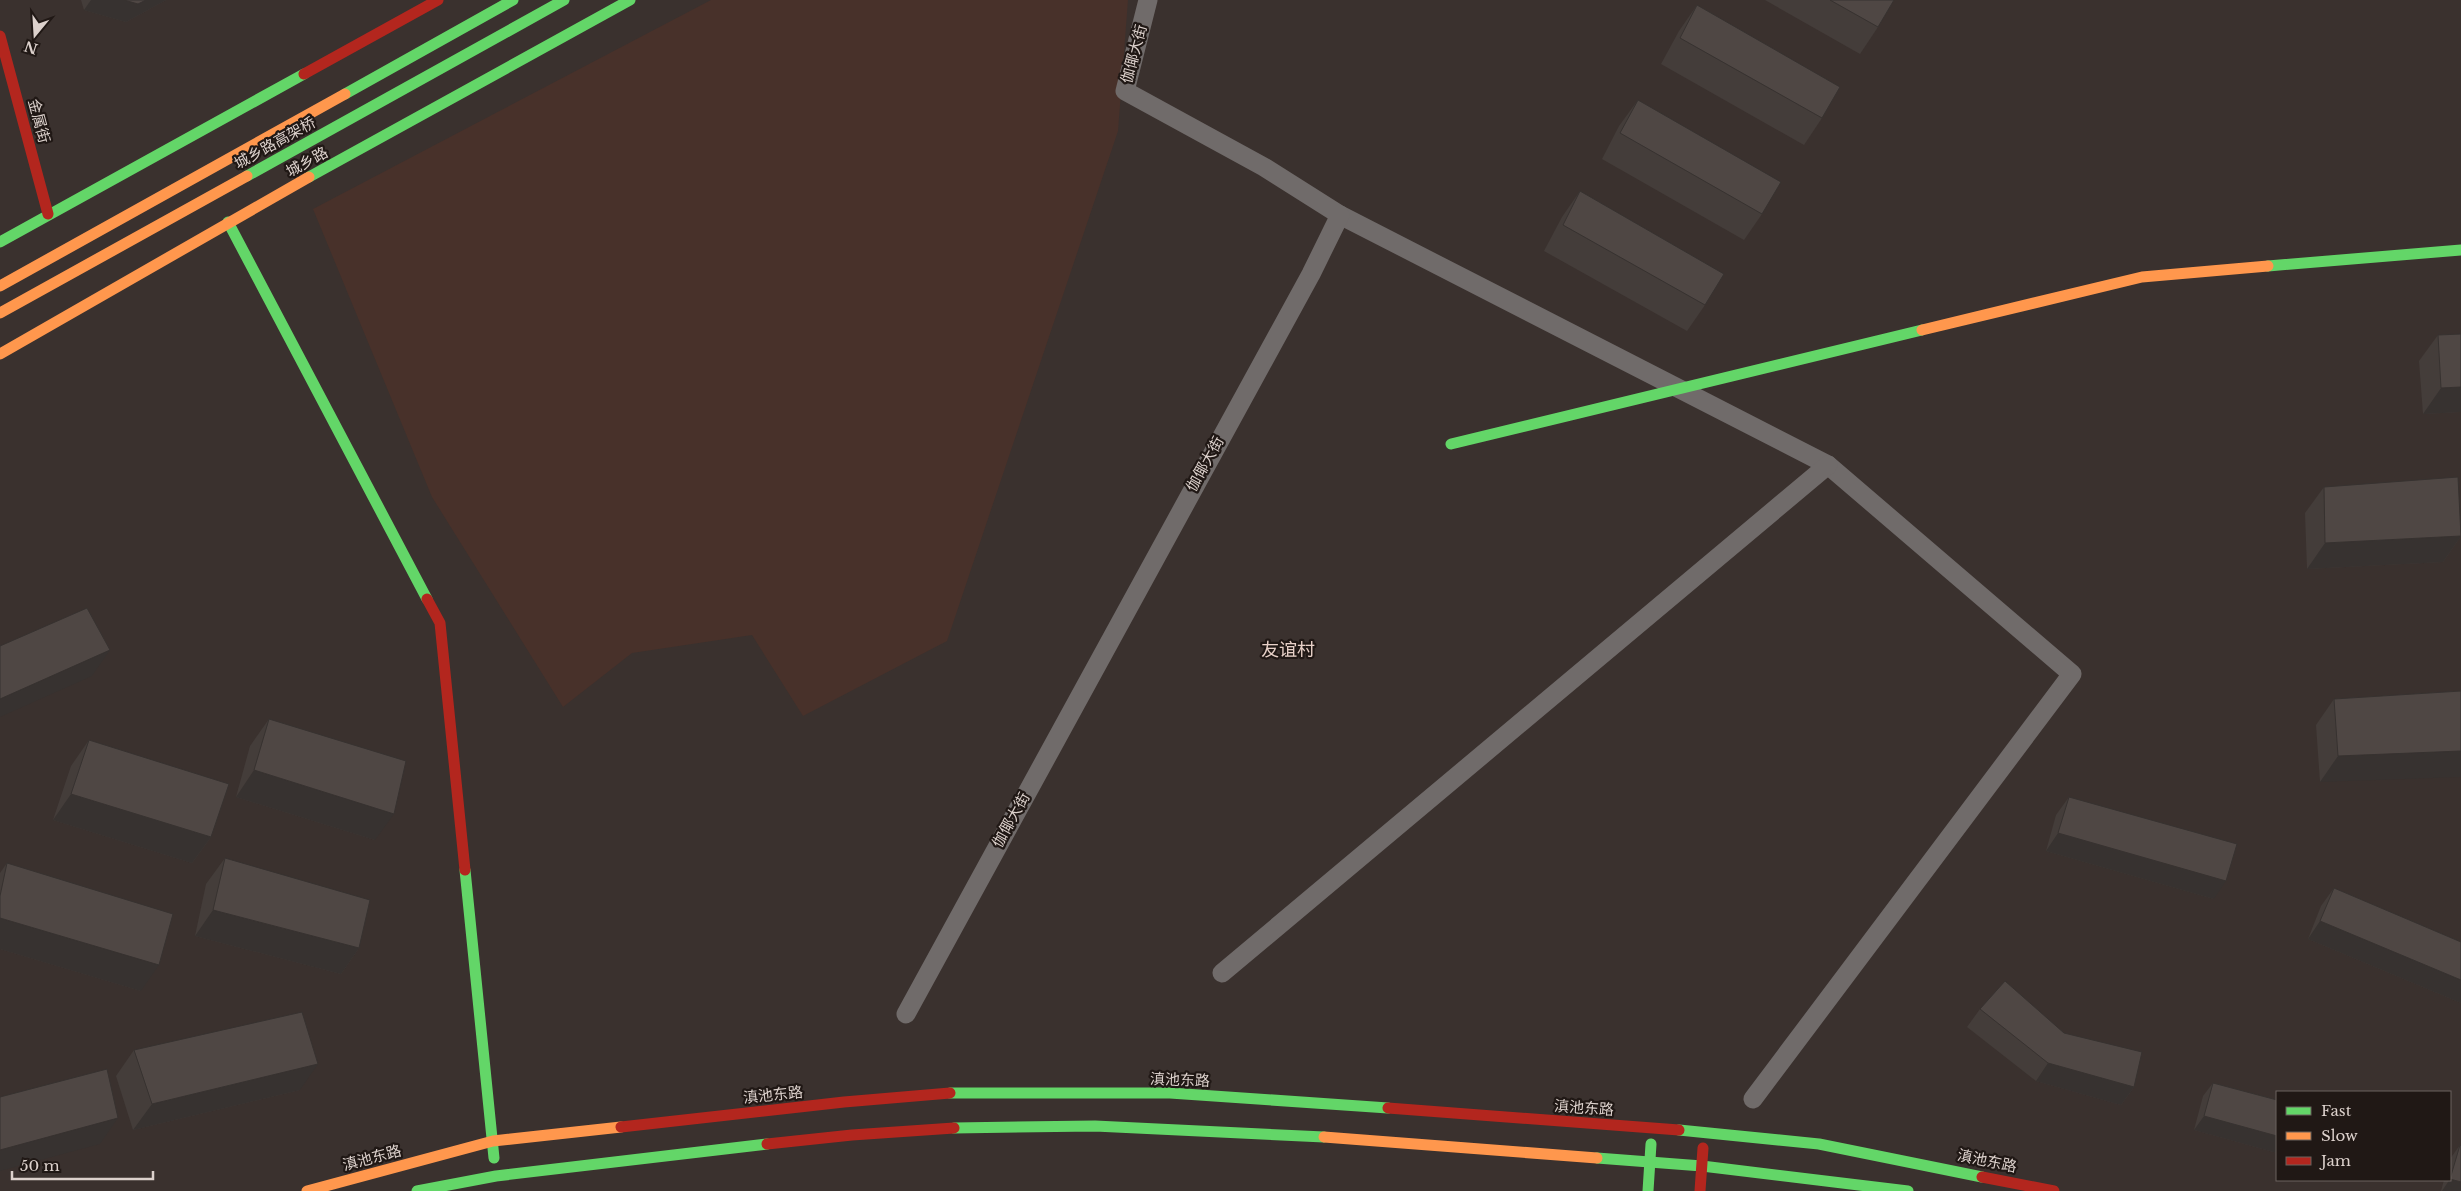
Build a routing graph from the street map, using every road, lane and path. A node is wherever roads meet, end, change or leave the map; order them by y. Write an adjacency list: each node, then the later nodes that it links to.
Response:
1 (438, 0): 7 (main road)
2 (513, 0): 12 (main road, 城乡路高架桥)
3 (564, 0): 13 (main road, 城乡路高架桥)
4 (630, 0): 9 (main road, 城乡路)
5 (1148, 0): 8 (street, 伽倻大街)
6 (0, 36): 7 (main road, 金属街)
7 (48, 214): 10 (main road)
8 (1340, 215): 16 (street); 18 (street, 伽倻大街)
9 (228, 222): 14 (main road, 城乡路); 22 (main road)
10 (0, 242)
11 (2461, 250): 15 (main road)
12 (0, 286)
13 (0, 313)
14 (0, 354)
15 (1451, 444)
16 (1828, 465): 17 (street); 19 (street)
17 (1222, 973)
18 (906, 1014)
19 (1753, 1098)
20 (1652, 1128): 21 (main road, 滇池东路); 22 (main road, 滇池东路); 23 (main road)
21 (1703, 1132): 24 (main road); 32 (main road, 滇池东路)
22 (492, 1141): 25 (main road); 26 (main road, 滇池东路)
23 (1650, 1162): 24 (main road); 25 (main road); 29 (main road)
24 (1702, 1166): 30 (main road); 31 (main road)
25 (496, 1176): 27 (main road); 28 (main road)
26 (307, 1191)
27 (417, 1191)
28 (498, 1191)
29 (1648, 1191)
30 (1700, 1191)
31 (1908, 1191)
32 (2054, 1191)

